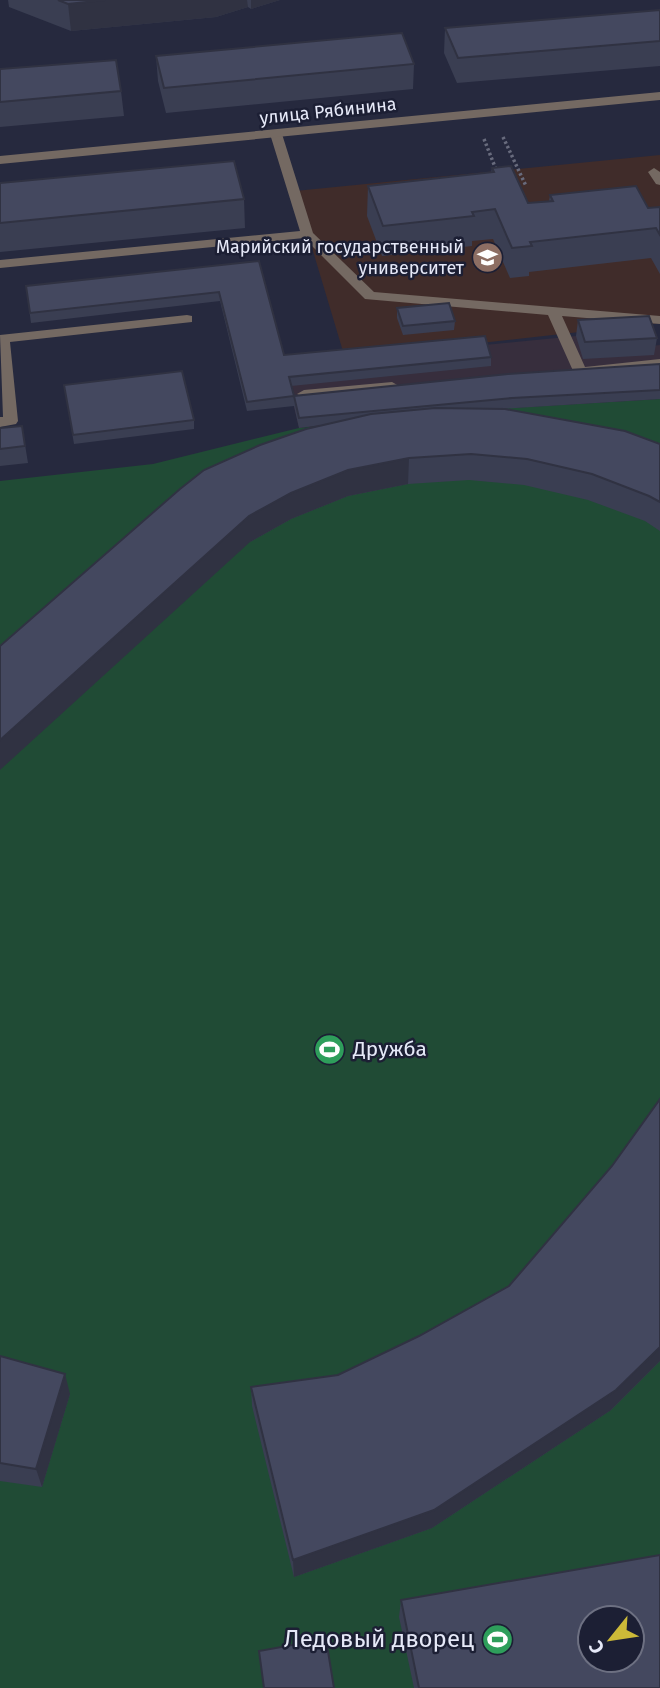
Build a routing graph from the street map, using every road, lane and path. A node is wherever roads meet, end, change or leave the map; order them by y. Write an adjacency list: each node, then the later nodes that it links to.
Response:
1 (660, 96): 2 (street, улица Рябинина)
2 (276, 134): 5 (street, улица Рябинина); 8 (street)
3 (503, 137): 7 (path)
4 (484, 139): 6 (path)
5 (0, 160)
6 (499, 176)
7 (526, 186)
8 (307, 234): 9 (street); 10 (street)
9 (0, 264)
10 (554, 313): 12 (street); 14 (street)
11 (187, 320): 13 (street)
12 (660, 320)
13 (2, 339): 17 (street)
14 (660, 363)
15 (400, 386): 16 (street)
16 (304, 394)
17 (0, 422)

